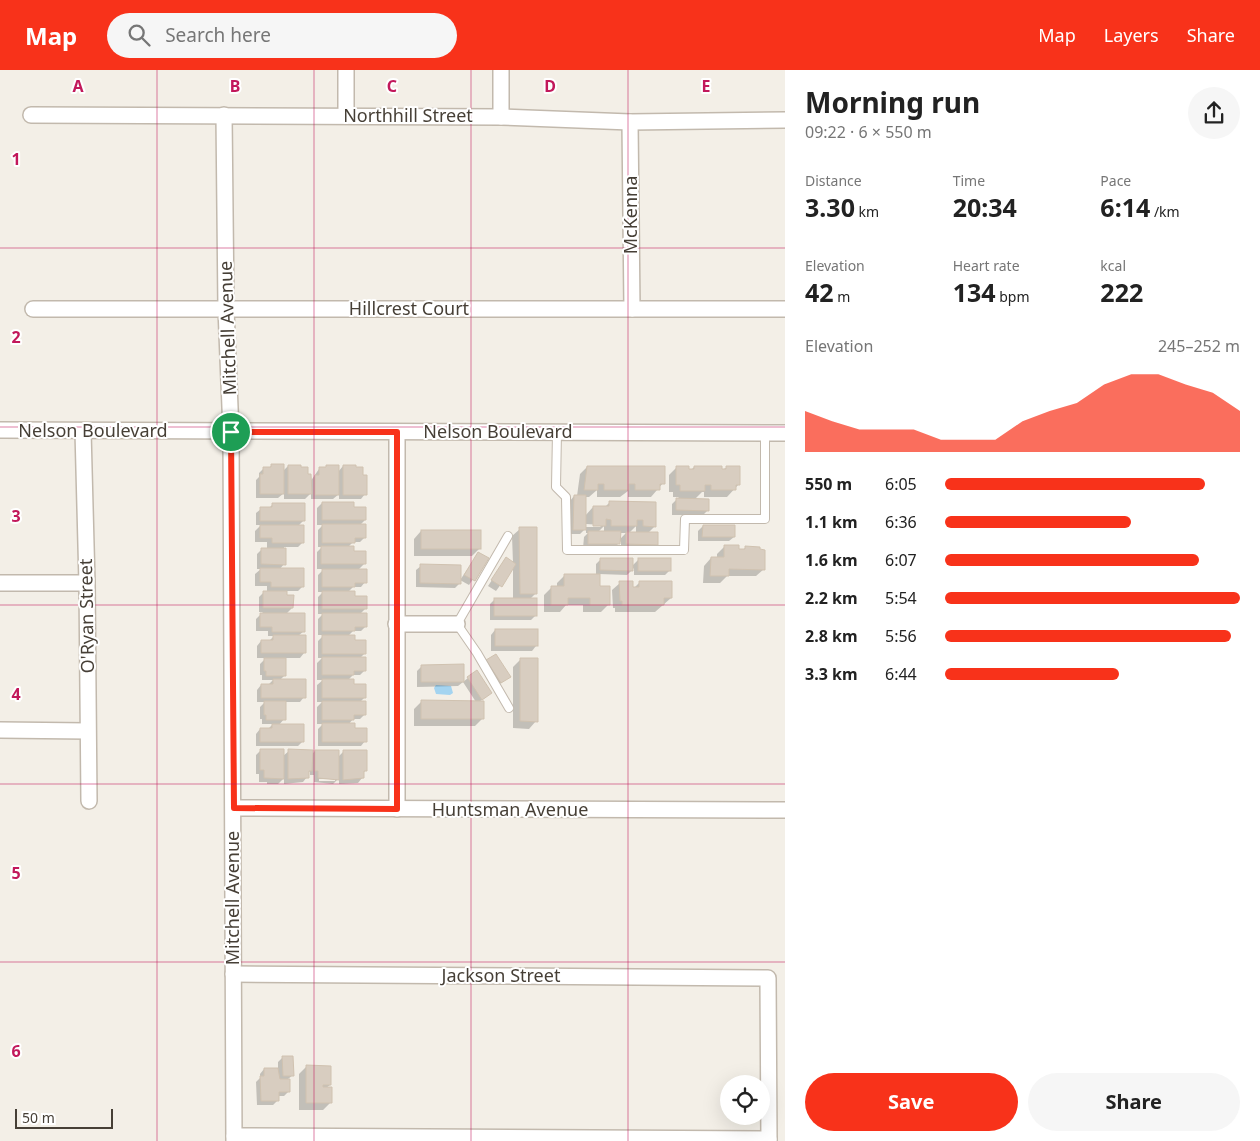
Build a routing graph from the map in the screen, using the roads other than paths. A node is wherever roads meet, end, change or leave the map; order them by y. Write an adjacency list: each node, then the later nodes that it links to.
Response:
1 (346, 70): 5 (street)
2 (501, 70): 6 (street)
3 (31, 115): 4 (street, Northhill Street)
4 (224, 116): 5 (street, Northhill Street); 10 (street, Mitchell Avenue)
5 (346, 116): 6 (street, Northhill Street)
6 (501, 116): 8 (street, Northhill Street)
7 (785, 120): 8 (street, Northhill Street)
8 (630, 122): 11 (street, McKenna)
9 (33, 309): 10 (street, Hillcrest Court)
10 (226, 309): 11 (street, Hillcrest Court); 15 (street, Mitchell Avenue)
11 (632, 309): 12 (street, Hillcrest Court)
12 (785, 309)
13 (0, 430): 14 (street, Nelson Boulevard)
14 (82, 431): 15 (street, Nelson Boulevard); 22 (street, O'Ryan Street)
15 (231, 432): 16 (street, Nelson Boulevard); 29 (street, Mitchell Avenue)
16 (397, 432): 17 (street, Nelson Boulevard); 23 (street)
17 (557, 432): 19 (street, Nelson Boulevard); 19 (lane)
18 (785, 433): 19 (street, Nelson Boulevard)
19 (764, 434)
20 (508, 536): 24 (lane)
21 (0, 583): 22 (street)
22 (87, 583): 27 (street, O'Ryan Street)
23 (396, 624): 24 (street); 30 (street)
24 (457, 624): 25 (lane)
25 (509, 708)
26 (0, 730): 27 (street)
27 (88, 731): 28 (street, O'Ryan Street)
28 (89, 801)
29 (234, 808): 30 (street, Huntsman Avenue); 32 (street, Mitchell Avenue)
30 (397, 809): 31 (street, Huntsman Avenue)
31 (785, 810)
32 (233, 974): 33 (street, Mitchell Avenue); 34 (street, Jackson Street)
33 (234, 1138): 34 (street)
34 (769, 1140)

